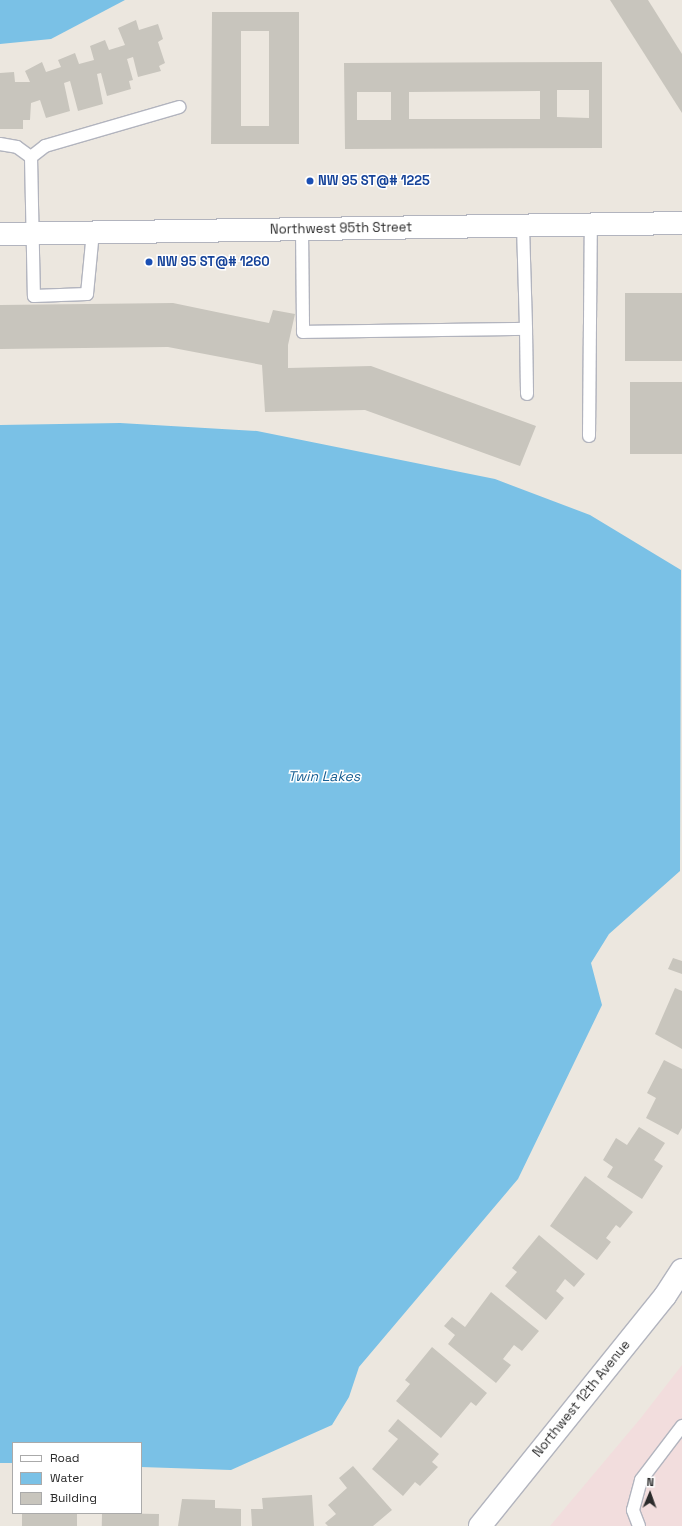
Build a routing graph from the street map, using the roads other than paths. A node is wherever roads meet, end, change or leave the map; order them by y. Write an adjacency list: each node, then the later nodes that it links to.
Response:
1 (179, 107): 3 (lane)
2 (0, 144): 3 (lane)
3 (31, 157): 9 (lane)
4 (682, 223): 5 (main road, Northwest 95th Street)
5 (591, 224): 6 (main road, Northwest 95th Street); 13 (lane)
6 (523, 226): 7 (main road, Northwest 95th Street); 11 (lane)
7 (302, 229): 8 (main road, Northwest 95th Street); 11 (lane)
8 (93, 232): 9 (main road, Northwest 95th Street); 9 (lane)
9 (31, 233): 10 (main road, Northwest 95th Street)
10 (0, 234)
11 (526, 329): 12 (lane)
12 (527, 394)
13 (589, 436)
14 (682, 1270): 16 (main road, Northwest 12th Avenue)
15 (682, 1426): 17 (lane)
16 (480, 1526)
17 (639, 1526)

